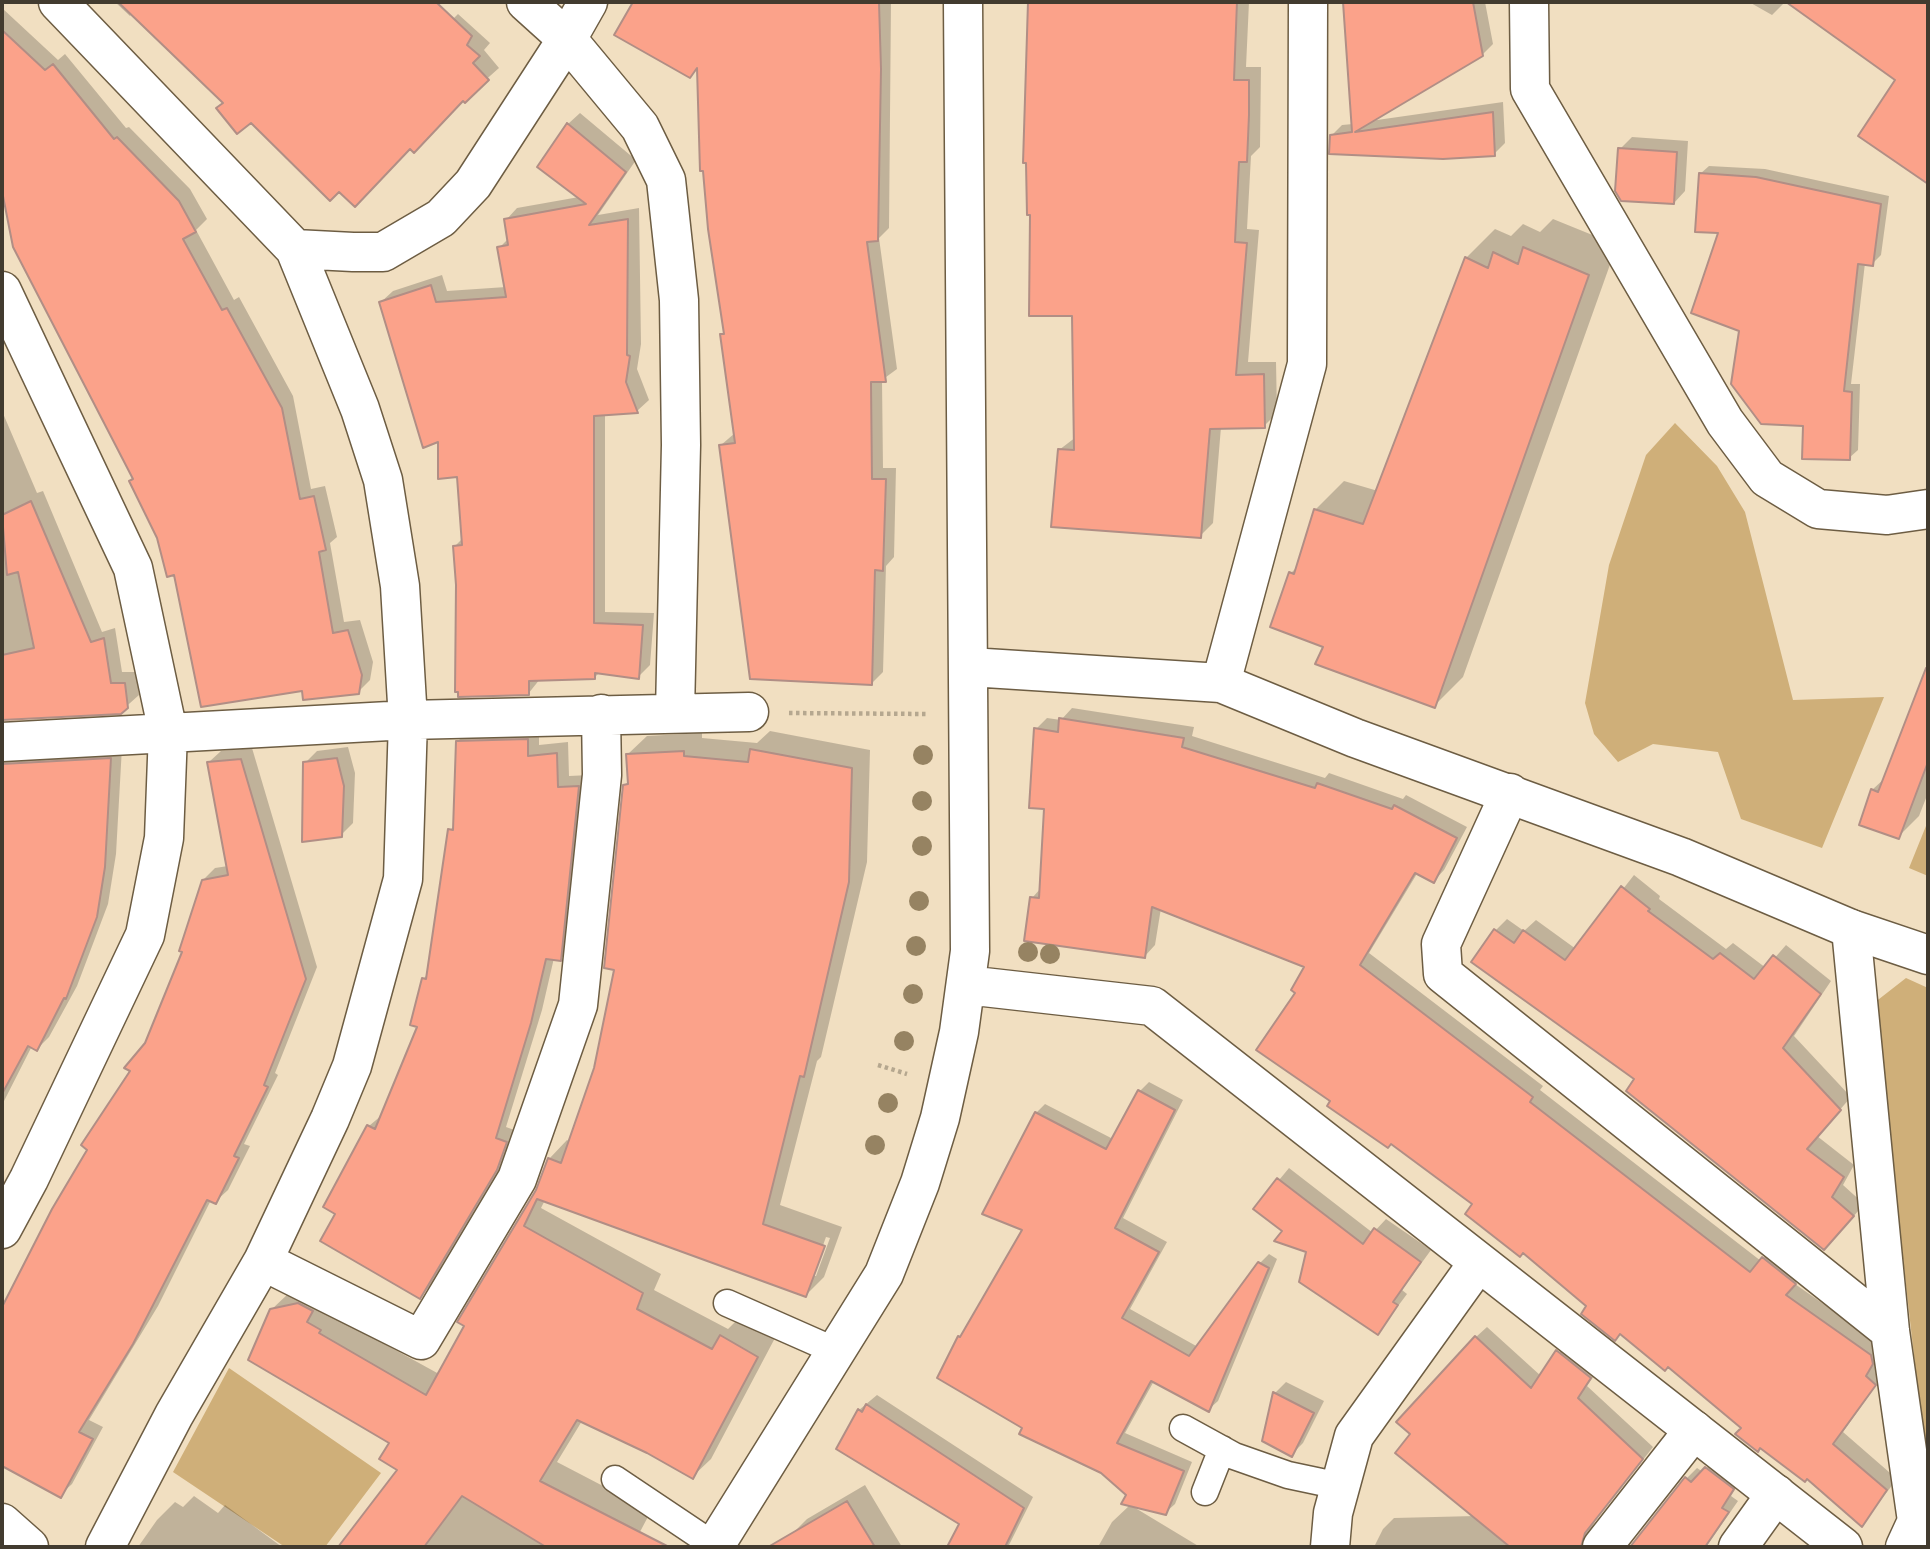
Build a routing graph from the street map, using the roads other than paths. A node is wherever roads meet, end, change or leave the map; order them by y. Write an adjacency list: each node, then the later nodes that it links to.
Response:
1 (58, 2): 8 (street)
2 (526, 2): 7 (street)
3 (588, 2): 7 (street)
4 (964, 2): 11 (street)
5 (1308, 2): 12 (street)
6 (1528, 2): 10 (street)
7 (567, 40): 8 (street); 13 (street)
8 (295, 249): 16 (street)
9 (2, 292): 17 (street)
10 (1928, 509)
11 (970, 667): 12 (street); 22 (street)
12 (1221, 683): 19 (street)
13 (675, 712): 14 (street); 15 (street)
14 (750, 712)
15 (601, 714): 16 (street); 24 (street)
16 (408, 720): 17 (street); 24 (street)
17 (168, 732): 18 (street); 23 (street)
18 (2, 742)
19 (1510, 793): 20 (street); 27 (street)
20 (1851, 929): 21 (street); 27 (street)
21 (1928, 955)
22 (966, 985): 25 (street); 28 (street)
23 (2, 1229)
24 (263, 1261): 39 (street)
25 (1479, 1263): 30 (street); 33 (street)
26 (727, 1303): 28 (lane)
27 (1889, 1331): 37 (street)
28 (838, 1352): 40 (street)
29 (1183, 1428): 31 (lane)
30 (1694, 1430): 35 (street); 42 (street)
31 (1222, 1449): 33 (lane); 34 (lane)
32 (615, 1479): 40 (lane)
33 (1340, 1486): 41 (street)
34 (1205, 1492)
35 (1776, 1494): 43 (street); 44 (street)
36 (2, 1523): 38 (street)
37 (1917, 1530)
38 (29, 1547)
39 (105, 1547)
40 (715, 1547)
41 (1330, 1547)
42 (1602, 1547)
43 (1738, 1547)
44 (1843, 1547)

